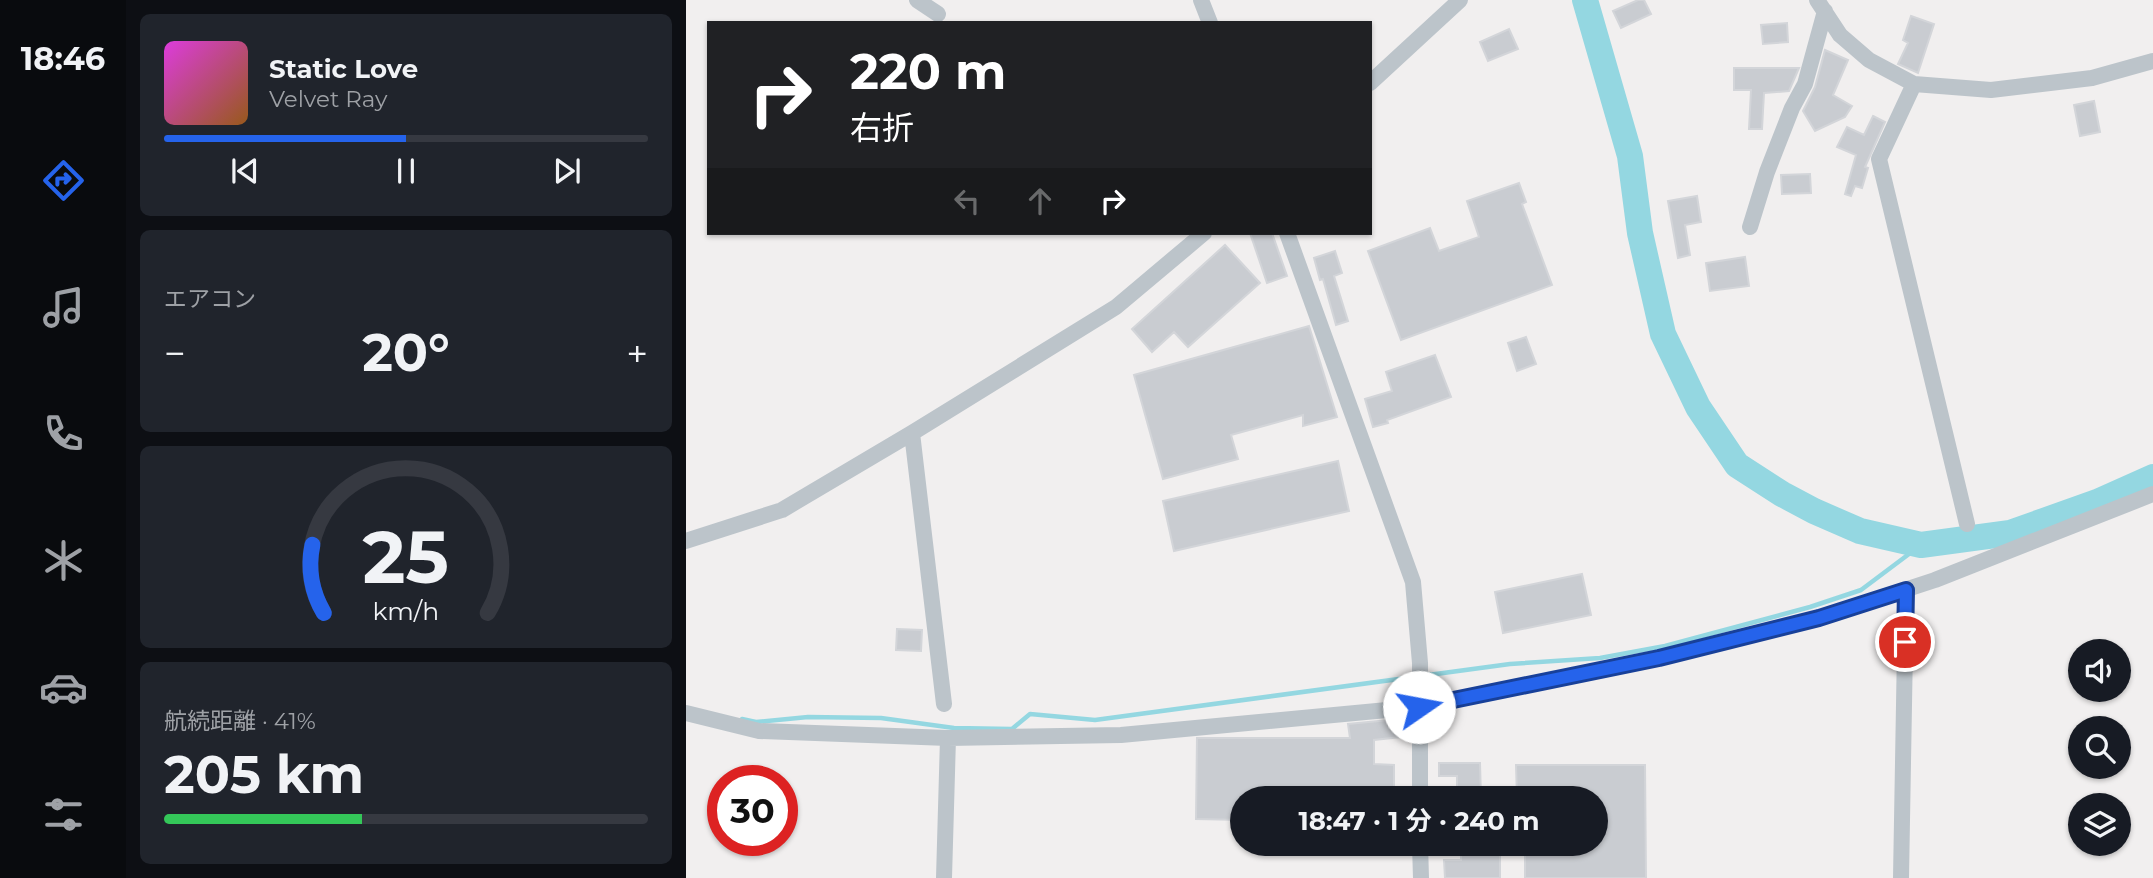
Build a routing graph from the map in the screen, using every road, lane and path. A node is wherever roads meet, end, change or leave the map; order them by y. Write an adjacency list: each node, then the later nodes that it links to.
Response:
1 (918, 0): 5 (street)
2 (1201, 0): 6 (street)
3 (1460, 0): 8 (street)
4 (1821, 6): 9 (street); 10 (street)
5 (938, 14)
6 (1209, 21)
7 (2153, 61): 9 (street)
8 (1372, 81)
9 (1914, 84): 15 (street)
10 (1750, 227)
11 (1202, 235): 13 (street)
12 (1288, 235): 19 (street)
13 (912, 433): 16 (street); 18 (street)
14 (2153, 494): 17 (street)
15 (1967, 524)
16 (686, 541)
17 (1906, 590): 19 (street); 26 (street)
18 (944, 704)
19 (1419, 704): 21 (street); 22 (street)
20 (686, 713): 21 (street)
21 (948, 738): 24 (street)
22 (1420, 786)
23 (1420, 856): 25 (street)
24 (944, 878)
25 (1421, 878)
26 (1901, 878)

